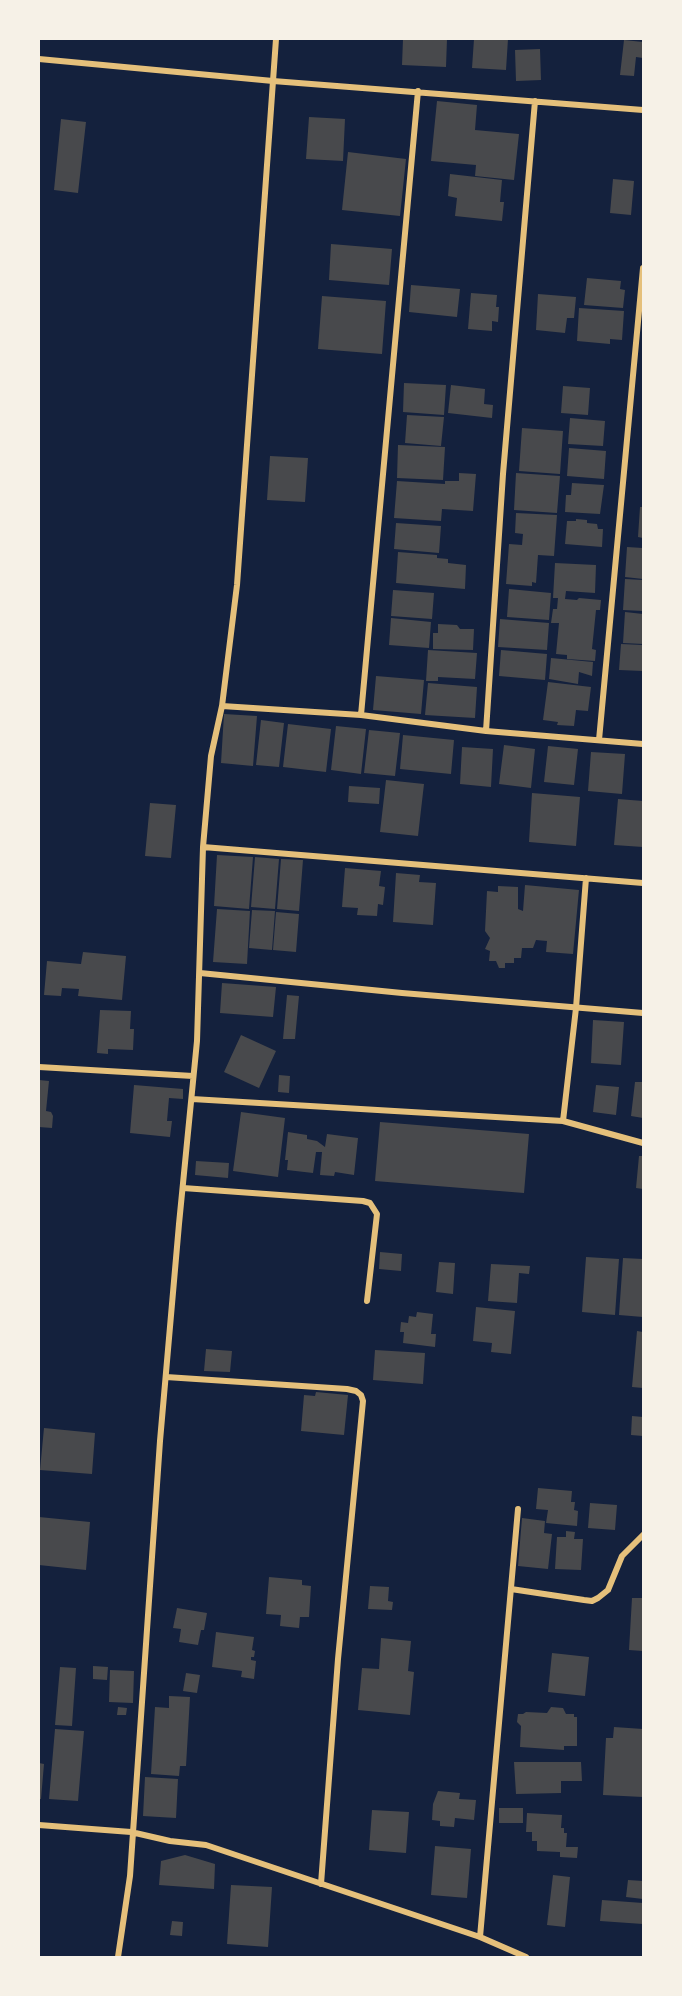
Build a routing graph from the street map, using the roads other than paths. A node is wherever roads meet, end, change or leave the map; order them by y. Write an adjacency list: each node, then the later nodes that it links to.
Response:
1 (276, 39): 3 (street)
2 (39, 59): 3 (street)
3 (273, 81): 4 (street); 8 (street)
4 (418, 92): 5 (street); 9 (street)
5 (536, 101): 6 (street); 10 (street)
6 (643, 110)
7 (643, 268): 11 (street)
8 (222, 706): 9 (street); 13 (street)
9 (361, 715): 10 (street)
10 (486, 731): 11 (street)
11 (599, 740): 12 (street)
12 (643, 744)
13 (203, 847): 14 (street); 16 (street)
14 (586, 878): 15 (street); 17 (street)
15 (643, 883)
16 (200, 973): 17 (street); 20 (street)
17 (576, 1008): 18 (street); 22 (street)
18 (643, 1013)
19 (39, 1067): 20 (street)
20 (194, 1076): 21 (street)
21 (192, 1099): 22 (street); 24 (street)
22 (563, 1121): 23 (street)
23 (643, 1143)
24 (183, 1188): 25 (street); 26 (street)
25 (367, 1300)
26 (166, 1377): 31 (street); 32 (street)
27 (518, 1509): 29 (street)
28 (643, 1535): 29 (street)
29 (511, 1589): 33 (street)
30 (39, 1825): 31 (street)
31 (131, 1832): 32 (street); 34 (street)
32 (321, 1884): 33 (street)
33 (480, 1937): 35 (street)
34 (118, 1957)
35 (526, 1957)

